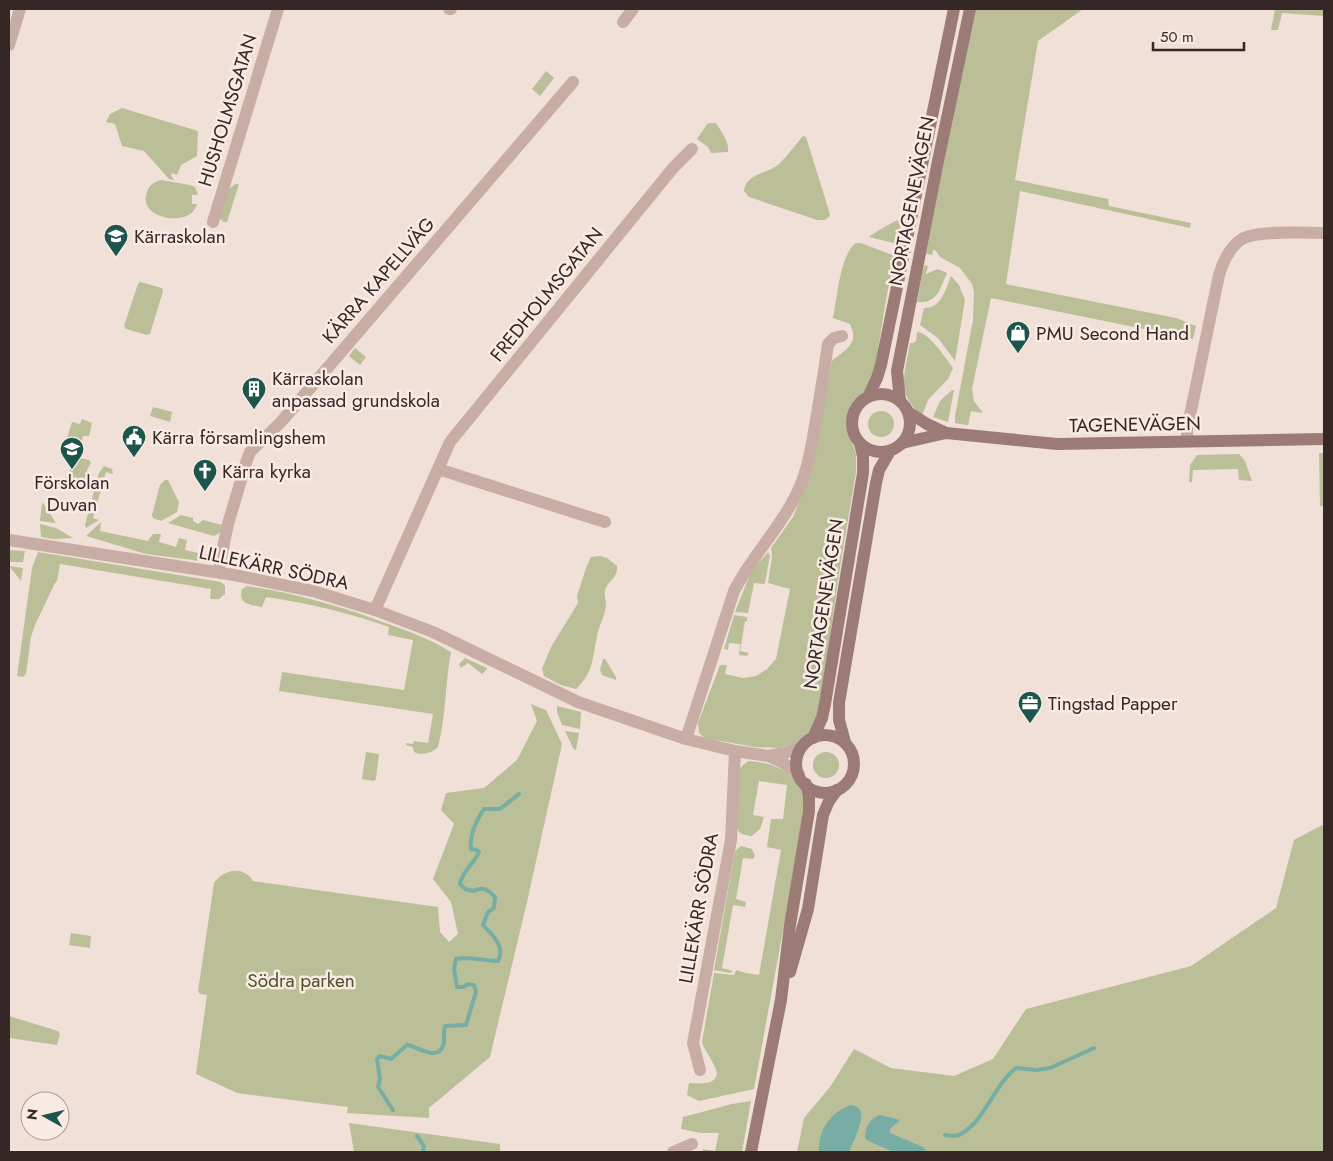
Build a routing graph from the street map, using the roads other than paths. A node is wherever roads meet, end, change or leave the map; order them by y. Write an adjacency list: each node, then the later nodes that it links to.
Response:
1 (20, 9): 7 (street)
2 (278, 9): 10 (street, HUSHOLMSGATAN)
3 (633, 9): 6 (street)
4 (954, 9): 13 (street, NORTAGENEVÄGEN)
5 (970, 9): 14 (street, NORTAGENEVÄGEN)
6 (623, 22)
7 (9, 45)
8 (574, 82): 25 (street, KÄRRA KAPELLVÄG)
9 (692, 149): 22 (street, FREDHOLMSGATAN)
10 (213, 222)
11 (1324, 233): 18 (street)
12 (842, 336): 27 (street)
13 (868, 397): 14 (street); 20 (street, NORTAGENEVÄGEN)
14 (900, 401): 15 (street)
15 (908, 412): 16 (street, TAGENEVÄGEN); 19 (street)
16 (946, 434): 18 (street, TAGENEVÄGEN); 19 (street, TAGENEVÄGEN)
17 (1324, 440): 18 (street, TAGENEVÄGEN)
18 (1187, 441)
19 (902, 443): 21 (street, NORTAGENEVÄGEN)
20 (860, 444): 21 (street); 28 (street, NORTAGENEVÄGEN)
21 (890, 451): 29 (street, NORTAGENEVÄGEN)
22 (438, 468): 23 (street); 26 (street, FREDHOLMSGATAN)
23 (605, 522)
24 (9, 540): 25 (street, LILLEKÄRR SÖDRA)
25 (218, 572): 26 (street, LILLEKÄRR SÖDRA)
26 (375, 610): 27 (street, LILLEKÄRR SÖDRA)
27 (686, 739): 30 (street, LILLEKÄRR SÖDRA)
28 (808, 742): 29 (street); 31 (street, LILLEKÄRR SÖDRA); 32 (street, NORTAGENEVÄGEN)
29 (845, 742): 33 (street, NORTAGENEVÄGEN)
30 (735, 751): 31 (street, LILLEKÄRR SÖDRA); 35 (street, LILLEKÄRR SÖDRA)
31 (768, 756): 32 (street, LILLEKÄRR SÖDRA)
32 (802, 779): 33 (street); 34 (street, NORTAGENEVÄGEN)
33 (837, 790): 34 (street, NORTAGENEVÄGEN)
34 (780, 1000): 38 (street, NORTAGENEVÄGEN)
35 (700, 1070)
36 (692, 1144): 37 (street)
37 (673, 1152)
38 (751, 1152)

